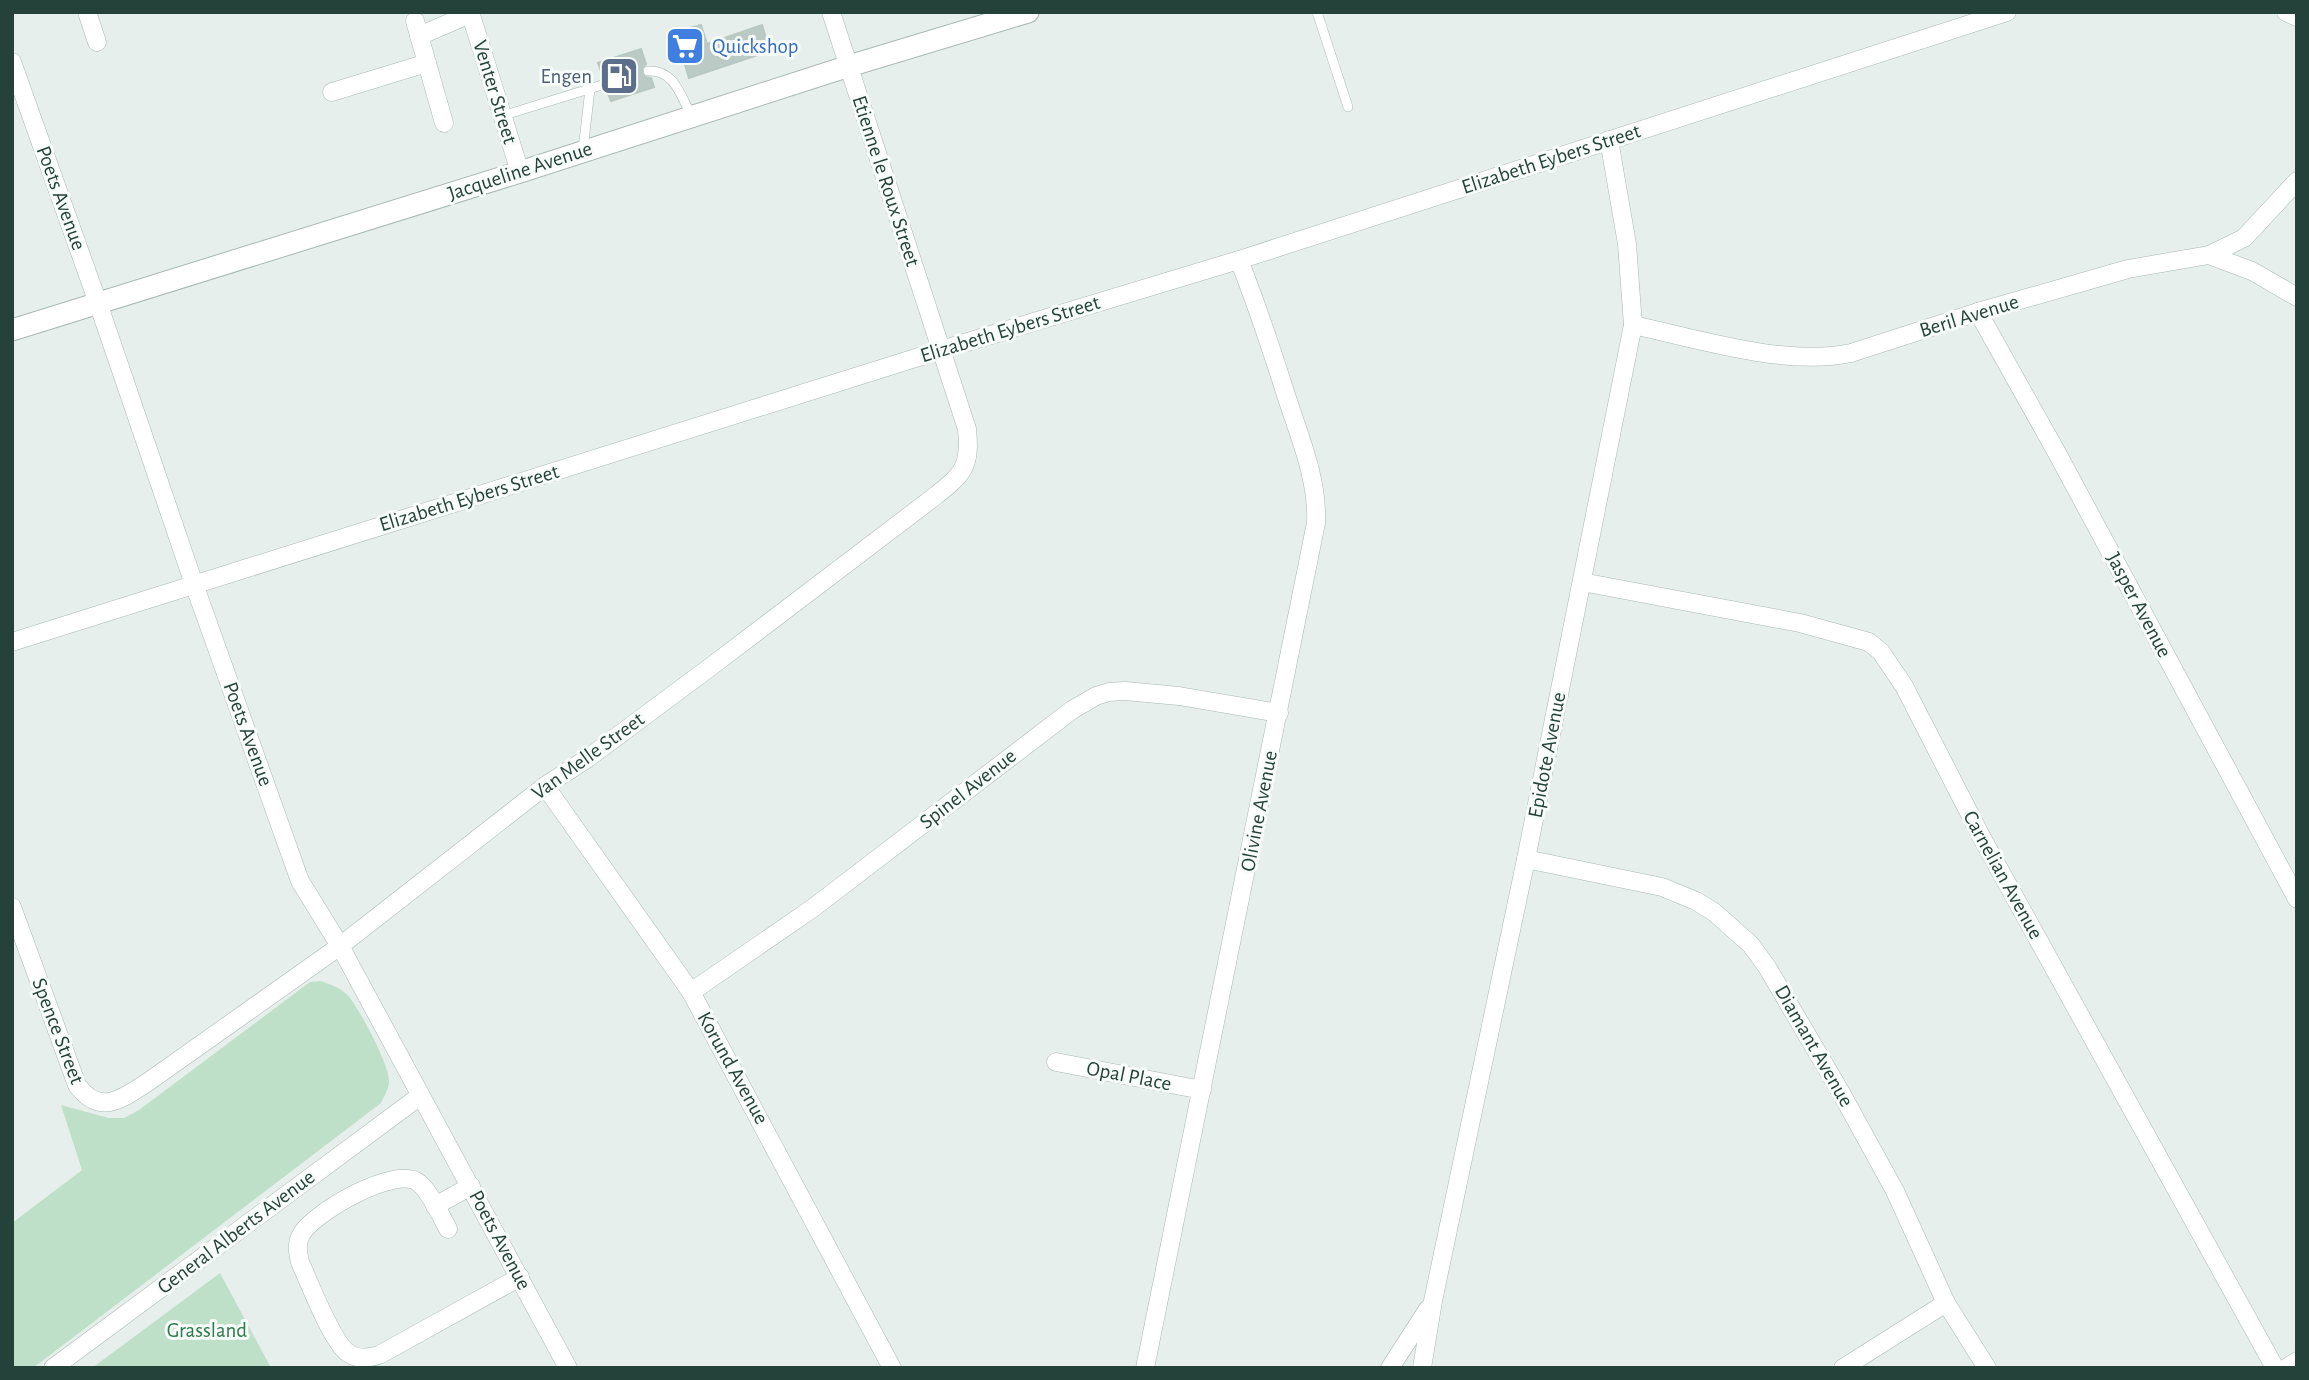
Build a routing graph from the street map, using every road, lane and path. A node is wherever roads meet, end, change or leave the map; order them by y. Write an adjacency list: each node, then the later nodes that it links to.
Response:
1 (87, 12): 9 (street)
2 (831, 12): 12 (street, Etienne le Roux Street)
3 (1028, 12): 12 (street, Jacqueline Avenue)
4 (1317, 12): 17 (lane)
5 (2007, 12): 21 (street, Elizabeth Eybers Street)
6 (2286, 12): 8 (street)
7 (470, 13): 11 (street); 18 (street, Venter Street)
8 (2297, 17)
9 (97, 41)
10 (12, 62): 28 (street, Poets Avenue)
11 (427, 63): 16 (street); 20 (street)
12 (849, 66): 19 (street, Jacqueline Avenue); 32 (street, Etienne le Roux Street)
13 (648, 71): 19 (lane)
14 (605, 85): 15 (lane)
15 (590, 89): 18 (lane); 22 (lane)
16 (332, 92)
17 (1348, 107)
18 (502, 116): 23 (street, Venter Street)
19 (691, 117): 22 (street, Jacqueline Avenue)
20 (444, 123)
21 (1609, 140): 26 (street, Elizabeth Eybers Street); 30 (street, Epidote Avenue)
22 (583, 152): 23 (street, Jacqueline Avenue)
23 (520, 172): 28 (street, Jacqueline Avenue)
24 (2297, 181): 25 (street)
25 (2209, 255): 27 (street); 29 (street, Beril Avenue)
26 (1239, 260): 32 (street, Elizabeth Eybers Street); 36 (street, Olivine Avenue)
27 (2297, 297)
28 (98, 303): 31 (street, Jacqueline Avenue); 34 (street, Poets Avenue)
29 (1978, 312): 30 (street, Beril Avenue); 39 (street, Jasper Avenue)
30 (1633, 325): 33 (street, Epidote Avenue)
31 (12, 330)
32 (941, 350): 34 (street, Elizabeth Eybers Street); 37 (street, Van Melle Street)
33 (1582, 582): 38 (street, Epidote Avenue); 62 (street, Carnelian Avenue)
34 (194, 584): 35 (street, Elizabeth Eybers Street); 41 (street, Poets Avenue)
35 (12, 642)
36 (1279, 713): 42 (street, Spinel Avenue); 44 (street, Olivine Avenue)
37 (545, 786): 41 (street, Van Melle Street); 42 (street, Korund Avenue)
38 (1526, 859): 51 (street, Epidote Avenue); 52 (street, Diamant Avenue)
39 (2297, 899)
40 (12, 907): 46 (street, Spence Street)
41 (340, 946): 45 (street, Poets Avenue); 46 (street, Van Melle Street)
42 (691, 992): 56 (street, Korund Avenue)
43 (1056, 1062): 44 (street, Opal Place)
44 (1202, 1090): 57 (street, Olivine Avenue)
45 (420, 1096): 47 (street, Poets Avenue); 55 (street, General Alberts Avenue)
46 (104, 1103)
47 (471, 1186): 48 (street); 50 (street, Poets Avenue)
48 (435, 1206): 49 (street); 50 (street)
49 (448, 1229)
50 (520, 1278): 54 (street, Poets Avenue)
51 (1433, 1301): 58 (street); 59 (street, Epidote Avenue)
52 (1946, 1303): 60 (street); 61 (street, Diamant Avenue)
53 (2297, 1362): 63 (street)
54 (566, 1367)
55 (52, 1368)
56 (892, 1368)
57 (1145, 1368)
58 (1390, 1368)
59 (1422, 1368)
60 (1843, 1368)
61 (1987, 1368)
62 (2276, 1368)
63 (2286, 1368)

